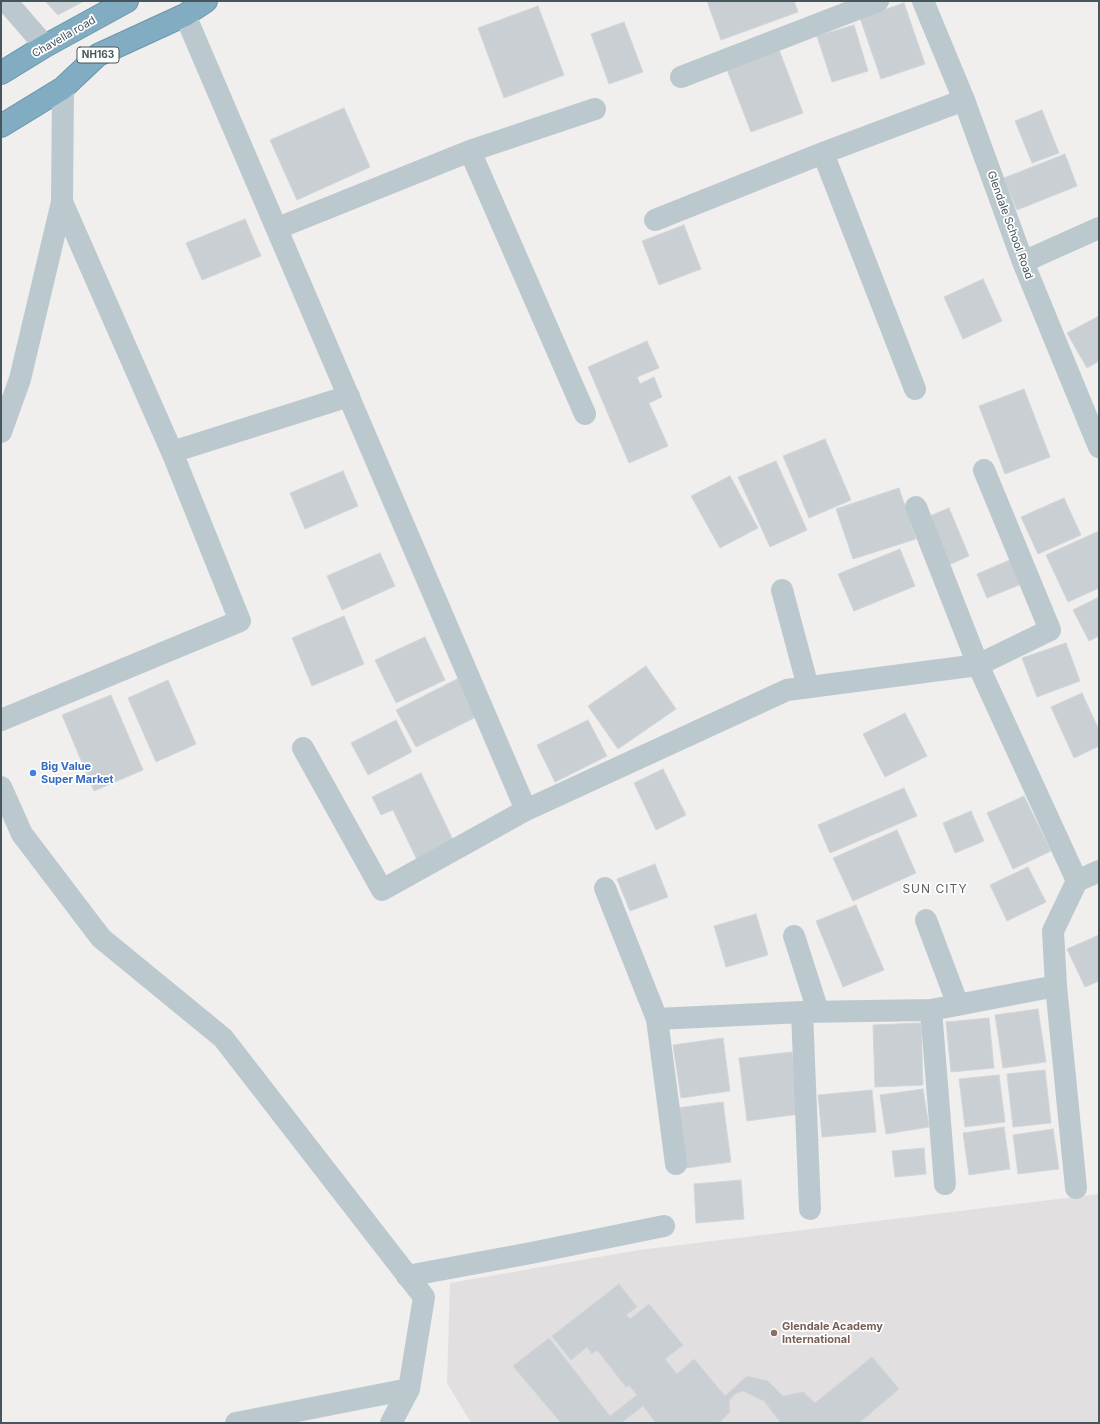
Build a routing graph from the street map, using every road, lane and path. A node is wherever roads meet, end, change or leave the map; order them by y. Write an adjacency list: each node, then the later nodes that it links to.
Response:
1 (6, 1): 7 (street)
2 (127, 1): 7 (highway, Chavella road / NH163)
3 (206, 1): 6 (highway, NH163)
4 (878, 1): 9 (street)
5 (923, 1): 11 (street, Glendale School Road)
6 (185, 15): 10 (highway, NH163); 18 (street)
7 (44, 46): 8 (highway, Chavella road / NH163)
8 (1, 74)
9 (681, 77)
10 (62, 88): 13 (highway, NH163); 16 (street)
11 (964, 100): 15 (street); 20 (street, Glendale School Road)
12 (595, 109): 14 (street)
13 (1, 126)
14 (470, 151): 18 (street); 23 (street)
15 (823, 152): 17 (street); 21 (street)
16 (62, 202): 24 (street); 26 (street)
17 (655, 220)
18 (278, 228): 22 (street)
19 (1099, 228): 20 (street)
20 (1023, 262): 25 (street, Glendale School Road)
21 (915, 389)
22 (349, 396): 26 (street); 35 (street)
23 (585, 414)
24 (1, 432)
25 (1098, 438)
26 (172, 452): 32 (street)
27 (984, 470): 30 (street)
28 (916, 507): 30 (street)
29 (782, 590): 31 (street)
30 (978, 665): 31 (street); 37 (street)
31 (808, 687): 35 (street)
32 (1, 720)
33 (303, 748): 35 (street)
34 (1, 787): 51 (street)
35 (526, 810)
36 (1099, 871): 37 (street)
37 (1077, 881): 41 (street)
38 (605, 888): 45 (street)
39 (926, 920): 42 (street)
40 (794, 936): 44 (street)
41 (1056, 986): 42 (street); 48 (street)
42 (958, 1004): 43 (street)
43 (931, 1010): 44 (street); 47 (street)
44 (810, 1012): 45 (street); 49 (street)
45 (657, 1018): 46 (street)
46 (676, 1164)
47 (945, 1184)
48 (1076, 1188)
49 (810, 1209)
50 (664, 1226): 51 (street)
51 (407, 1276): 52 (street)
52 (409, 1389): 53 (street); 54 (street)
53 (236, 1423)
54 (391, 1423)

